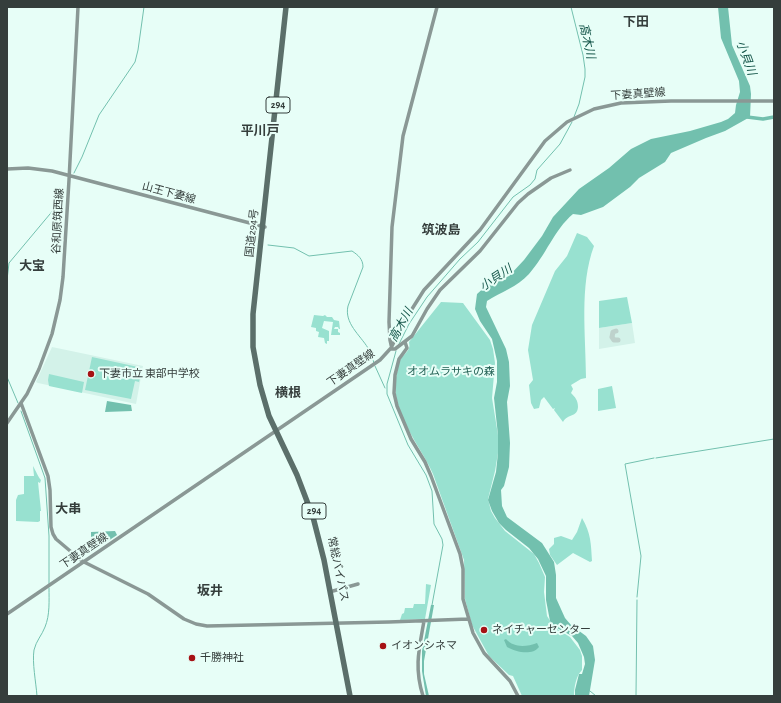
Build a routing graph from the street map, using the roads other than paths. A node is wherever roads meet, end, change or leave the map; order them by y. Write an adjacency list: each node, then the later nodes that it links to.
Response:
1 (78, 7): 7 (street, 谷和原筑西線)
2 (287, 7): 8 (highway, 国道294号 / 294)
3 (437, 7): 10 (street)
4 (774, 101): 10 (street, 下妻真壁線)
5 (7, 169): 7 (street, 山王下妻線)
6 (570, 170): 9 (street)
7 (69, 176): 8 (street, 山王下妻線); 11 (street, 谷和原筑西線)
8 (264, 227): 13 (highway, 国道294号 / 294)
9 (405, 342): 10 (street); 19 (street)
10 (395, 348): 13 (street, 下妻真壁線)
11 (21, 403): 12 (street, 谷和原筑西線); 15 (street)
12 (7, 423)
13 (278, 430): 14 (highway, 国道294号 / 294); 15 (street, 下妻真壁線); 17 (highway, 常総バイパス / 294)
14 (288, 456): 21 (highway, 常総バイパス / 294)
15 (84, 562): 18 (street, 下妻真壁線); 21 (street)
16 (358, 584): 17 (street)
17 (333, 591): 21 (highway, 常総バイパス / 294)
18 (7, 614)
19 (468, 619): 20 (street); 25 (street)
20 (425, 621): 21 (street); 24 (street)
21 (337, 623): 22 (highway, 常総バイパス / 294); 23 (highway, 常総バイパス / 294)
22 (350, 696)
23 (353, 696)
24 (423, 696)
25 (518, 696)

